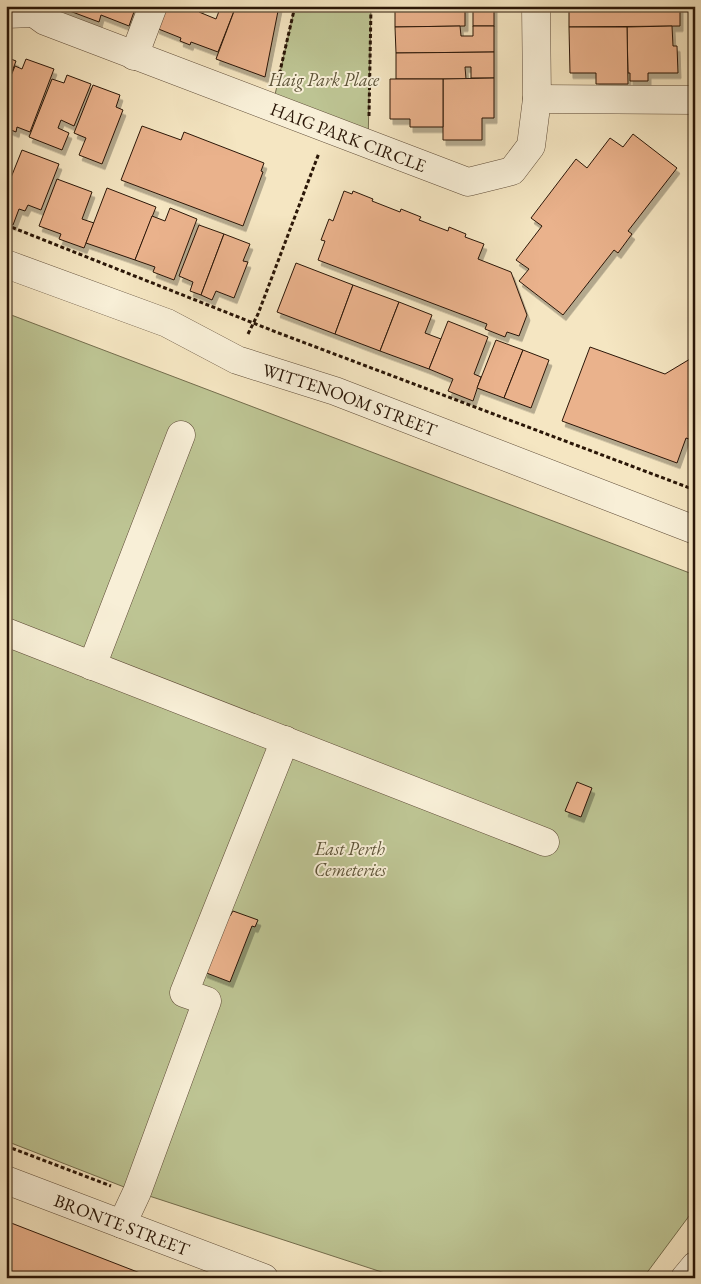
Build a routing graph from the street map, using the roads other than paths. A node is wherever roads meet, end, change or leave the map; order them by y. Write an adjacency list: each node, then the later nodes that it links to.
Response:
1 (154, 6): 5 (street)
2 (536, 6): 6 (street, HAIG PARK CIRCLE)
3 (33, 10): 4 (street); 5 (street, HAIG PARK CIRCLE)
4 (6, 14)
5 (134, 56): 6 (street, HAIG PARK CIRCLE)
6 (537, 99): 7 (street)
7 (695, 100)
8 (6, 264): 10 (street, WITTENOOM STREET)
9 (181, 436): 12 (street)
10 (695, 530)
11 (6, 632): 12 (street)
12 (92, 666): 13 (street)
13 (285, 740): 14 (street); 16 (street)
14 (545, 842)
15 (6, 1180): 16 (street, BRONTE STREET)
16 (122, 1224): 18 (street, BRONTE STREET)
17 (695, 1266): 19 (street)
18 (251, 1276)
19 (685, 1278)

